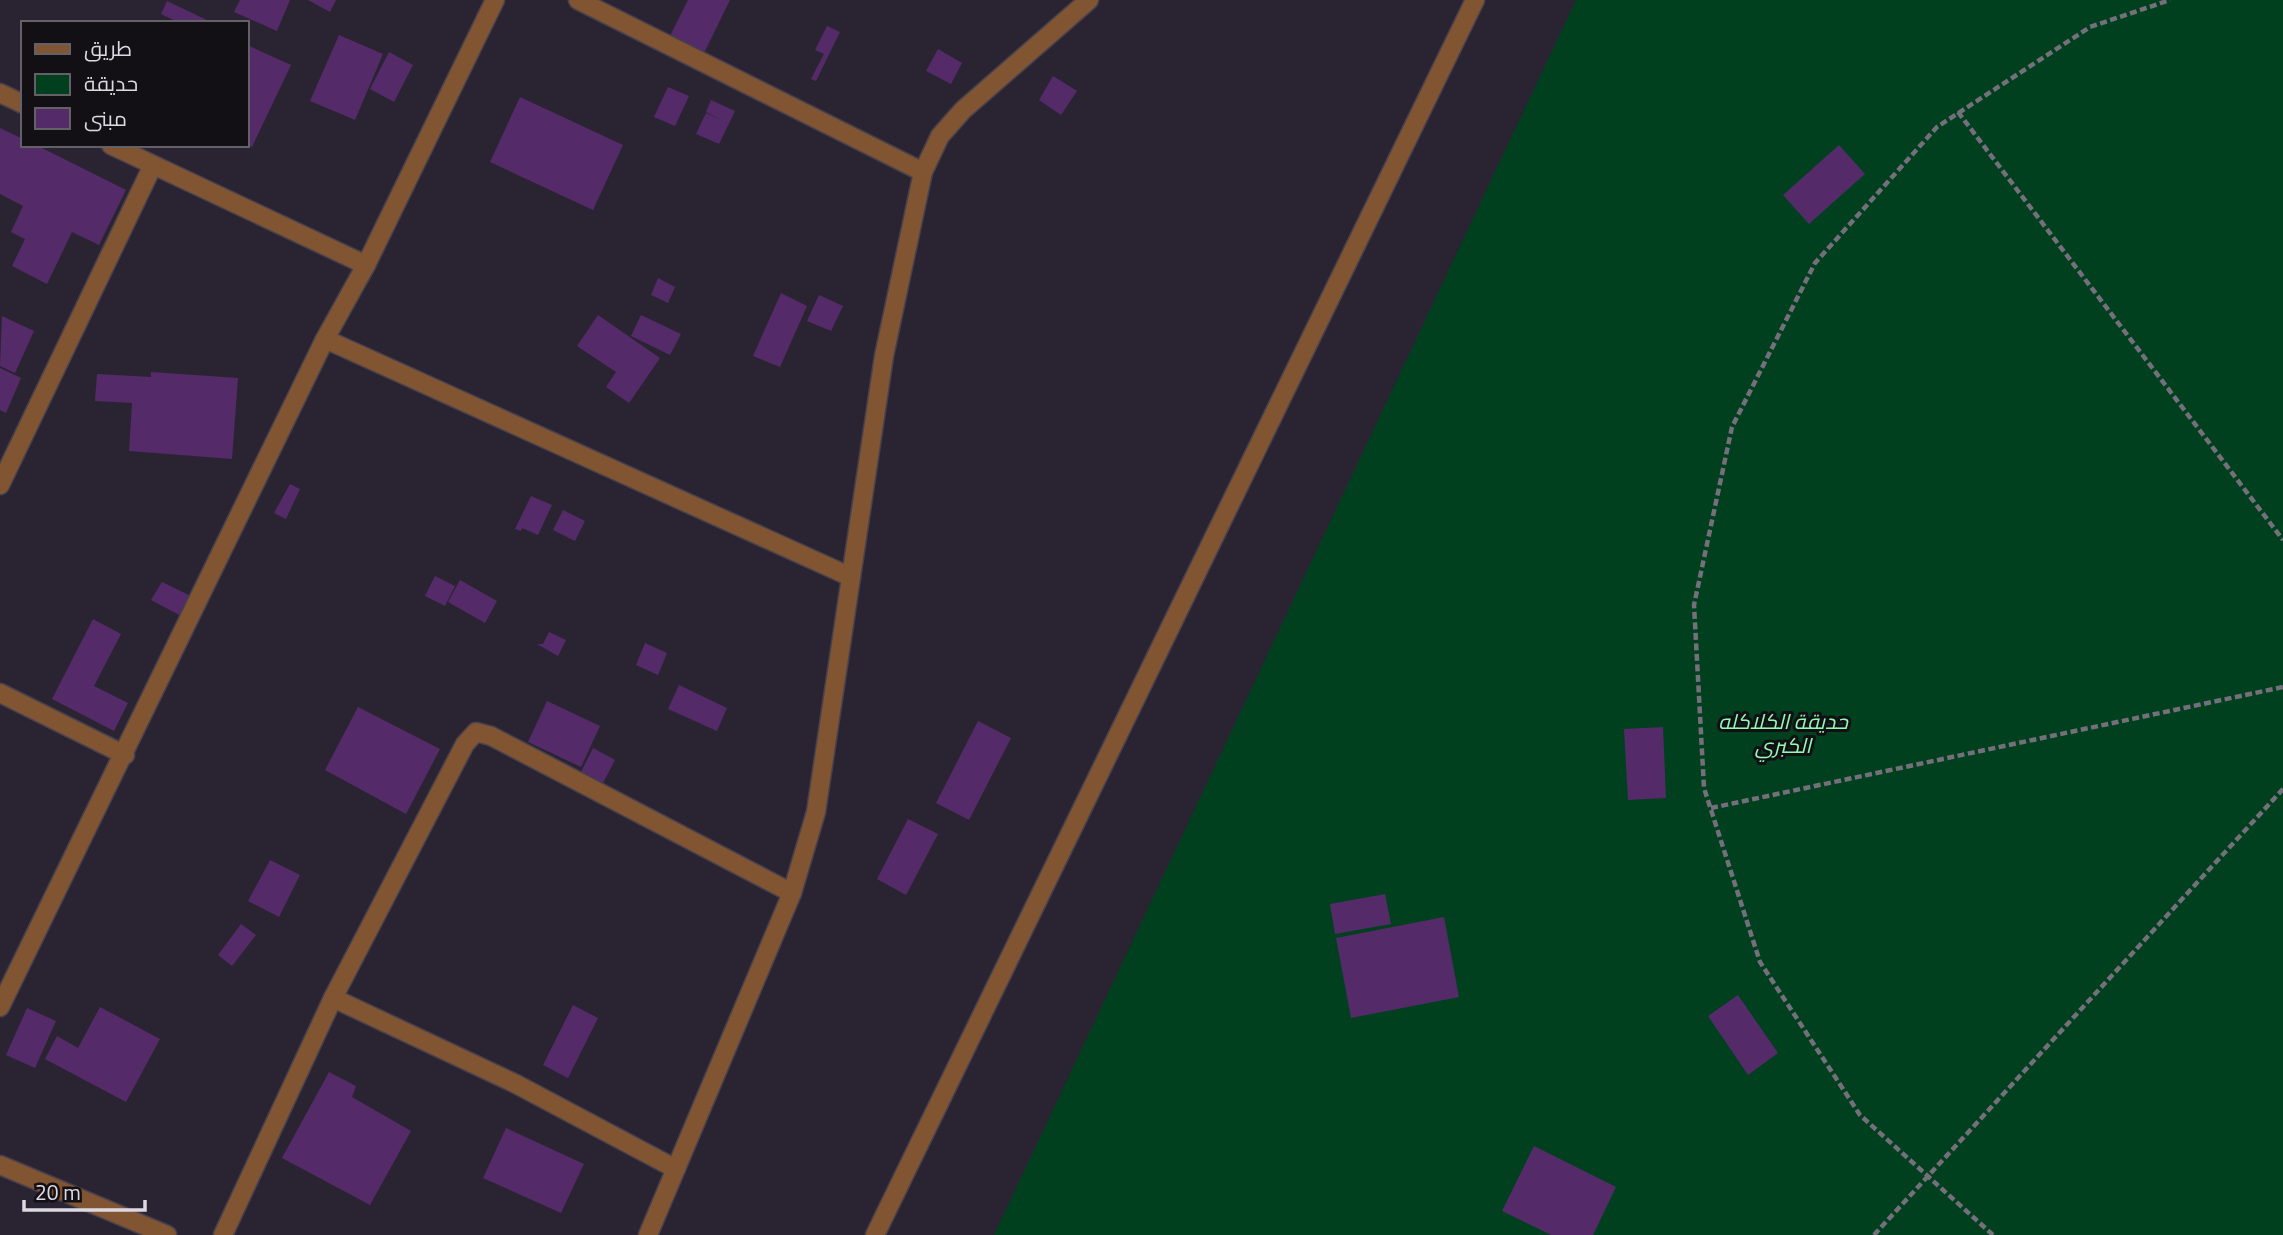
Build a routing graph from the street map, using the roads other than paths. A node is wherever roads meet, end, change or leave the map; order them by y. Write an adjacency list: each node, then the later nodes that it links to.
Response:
1 (495, 0): 10 (street)
2 (578, 0): 9 (street)
3 (1089, 0): 9 (street)
4 (1475, 0): 24 (street)
5 (0, 93): 6 (street)
6 (21, 103)
7 (115, 147): 8 (street)
8 (153, 165): 10 (street); 12 (street)
9 (923, 172): 13 (street)
10 (366, 265): 11 (street)
11 (325, 339): 13 (street); 15 (street)
12 (0, 485)
13 (851, 578): 16 (street)
14 (0, 693): 15 (street)
15 (125, 755): 18 (street)
16 (792, 894): 17 (street); 20 (street)
17 (333, 998): 20 (street); 22 (street)
18 (0, 1007)
19 (0, 1166): 21 (street)
20 (677, 1169): 23 (street)
21 (167, 1235)
22 (223, 1235)
23 (648, 1235)
24 (874, 1235)

